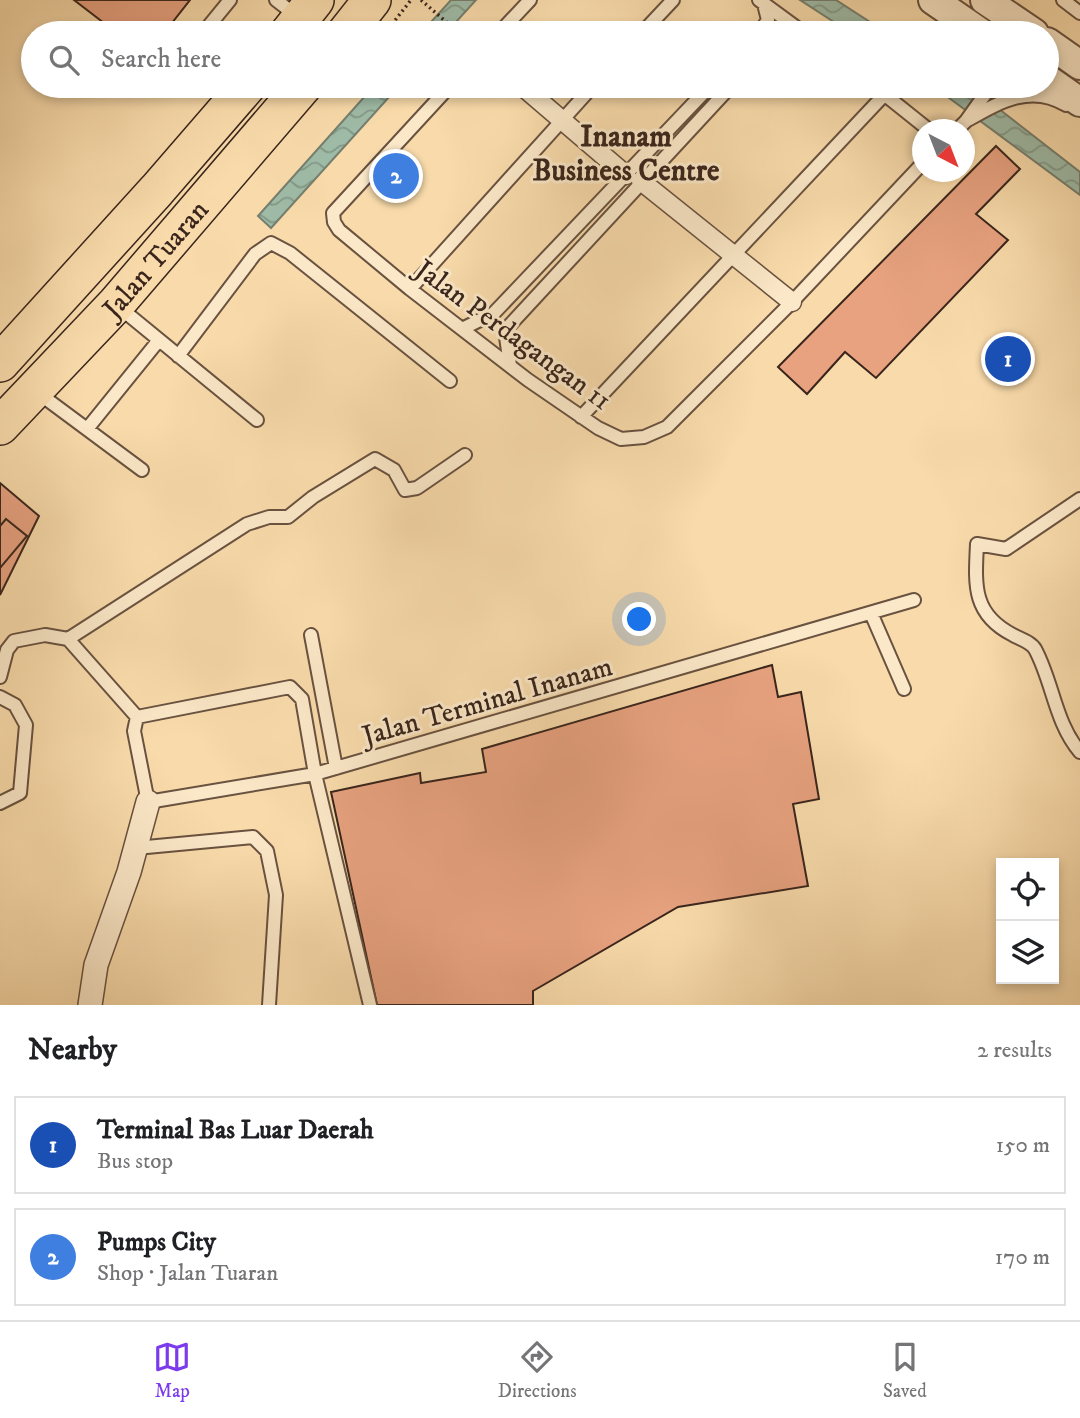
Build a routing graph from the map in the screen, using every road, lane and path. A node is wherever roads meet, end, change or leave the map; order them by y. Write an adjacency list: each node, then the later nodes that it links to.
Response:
1 (230, 0): 12 (lane)
2 (372, 0): 13 (main road)
3 (411, 0): 14 (path)
4 (421, 0): 15 (path)
5 (530, 0): 16 (lane)
6 (673, 0): 17 (lane)
7 (933, 0): 20 (lane); 21 (street)
8 (1063, 0): 11 (lane)
9 (989, 1): 22 (street)
10 (762, 2): 18 (lane); 19 (lane)
11 (1080, 13)
12 (213, 21)
13 (355, 21)
14 (394, 21)
15 (445, 21)
16 (510, 21)
17 (653, 21)
18 (767, 21)
19 (787, 21)
20 (947, 21)
21 (964, 21)
22 (1017, 21)
23 (1059, 50): 24 (street)
24 (1080, 65)
25 (1059, 87): 38 (street)
26 (237, 98): 53 (main road, Jalan Tuaran)
27 (293, 98): 49 (main road, Jalan Tuaran)
28 (439, 98): 47 (lane, Jalan Perdagangan 11)
29 (536, 98): 43 (street)
30 (582, 98): 43 (lane)
31 (700, 98): 45 (lane)
32 (718, 98): 45 (lane)
33 (881, 98): 46 (lane)
34 (890, 98): 40 (lane)
35 (982, 98): 41 (lane)
36 (1017, 98): 42 (lane)
37 (1046, 98): 39 (lane)
38 (1080, 102)
39 (1080, 116)
40 (916, 119)
41 (966, 119)
42 (972, 119)
43 (561, 120): 45 (street); 47 (lane)
44 (912, 175): 48 (lane, Jalan Perdagangan 11)
45 (634, 178): 46 (street); 50 (lane); 54 (lane)
46 (732, 256): 48 (street); 57 (lane)
47 (410, 289): 50 (lane, Jalan Perdagangan 11)
48 (792, 302): 57 (lane, Jalan Perdagangan 11)
49 (116, 304): 51 (lane); 56 (main road, Jalan Tuaran)
50 (462, 329): 54 (lane, Jalan Perdagangan 11)
51 (159, 340): 52 (lane); 60 (lane)
52 (178, 356): 55 (lane); 58 (lane)
53 (0, 363)
54 (510, 365): 57 (lane, Jalan Perdagangan 11)
55 (450, 381)
56 (34, 390): 59 (main road, Jalan Tuaran); 60 (lane)
57 (581, 417)
58 (257, 420)
59 (0, 426)
60 (87, 429): 62 (lane)
61 (465, 455): 67 (lane)
62 (142, 470)
63 (1080, 499): 72 (lane)
64 (914, 600): 65 (lane, Jalan Terminal Inanam)
65 (871, 613): 69 (lane); 73 (lane, Jalan Terminal Inanam)
66 (311, 635): 73 (lane)
67 (68, 639): 68 (lane); 71 (lane)
68 (0, 677)
69 (904, 689)
70 (0, 697): 76 (lane)
71 (136, 717): 74 (lane); 75 (lane)
72 (1080, 751)
73 (335, 768): 74 (lane, Jalan Terminal Inanam)
74 (315, 775): 75 (lane, Jalan Terminal Inanam); 80 (lane)
75 (148, 802): 77 (street)
76 (0, 803)
77 (136, 848): 78 (street); 79 (lane)
78 (90, 1005)
79 (269, 1005)
80 (370, 1005)

